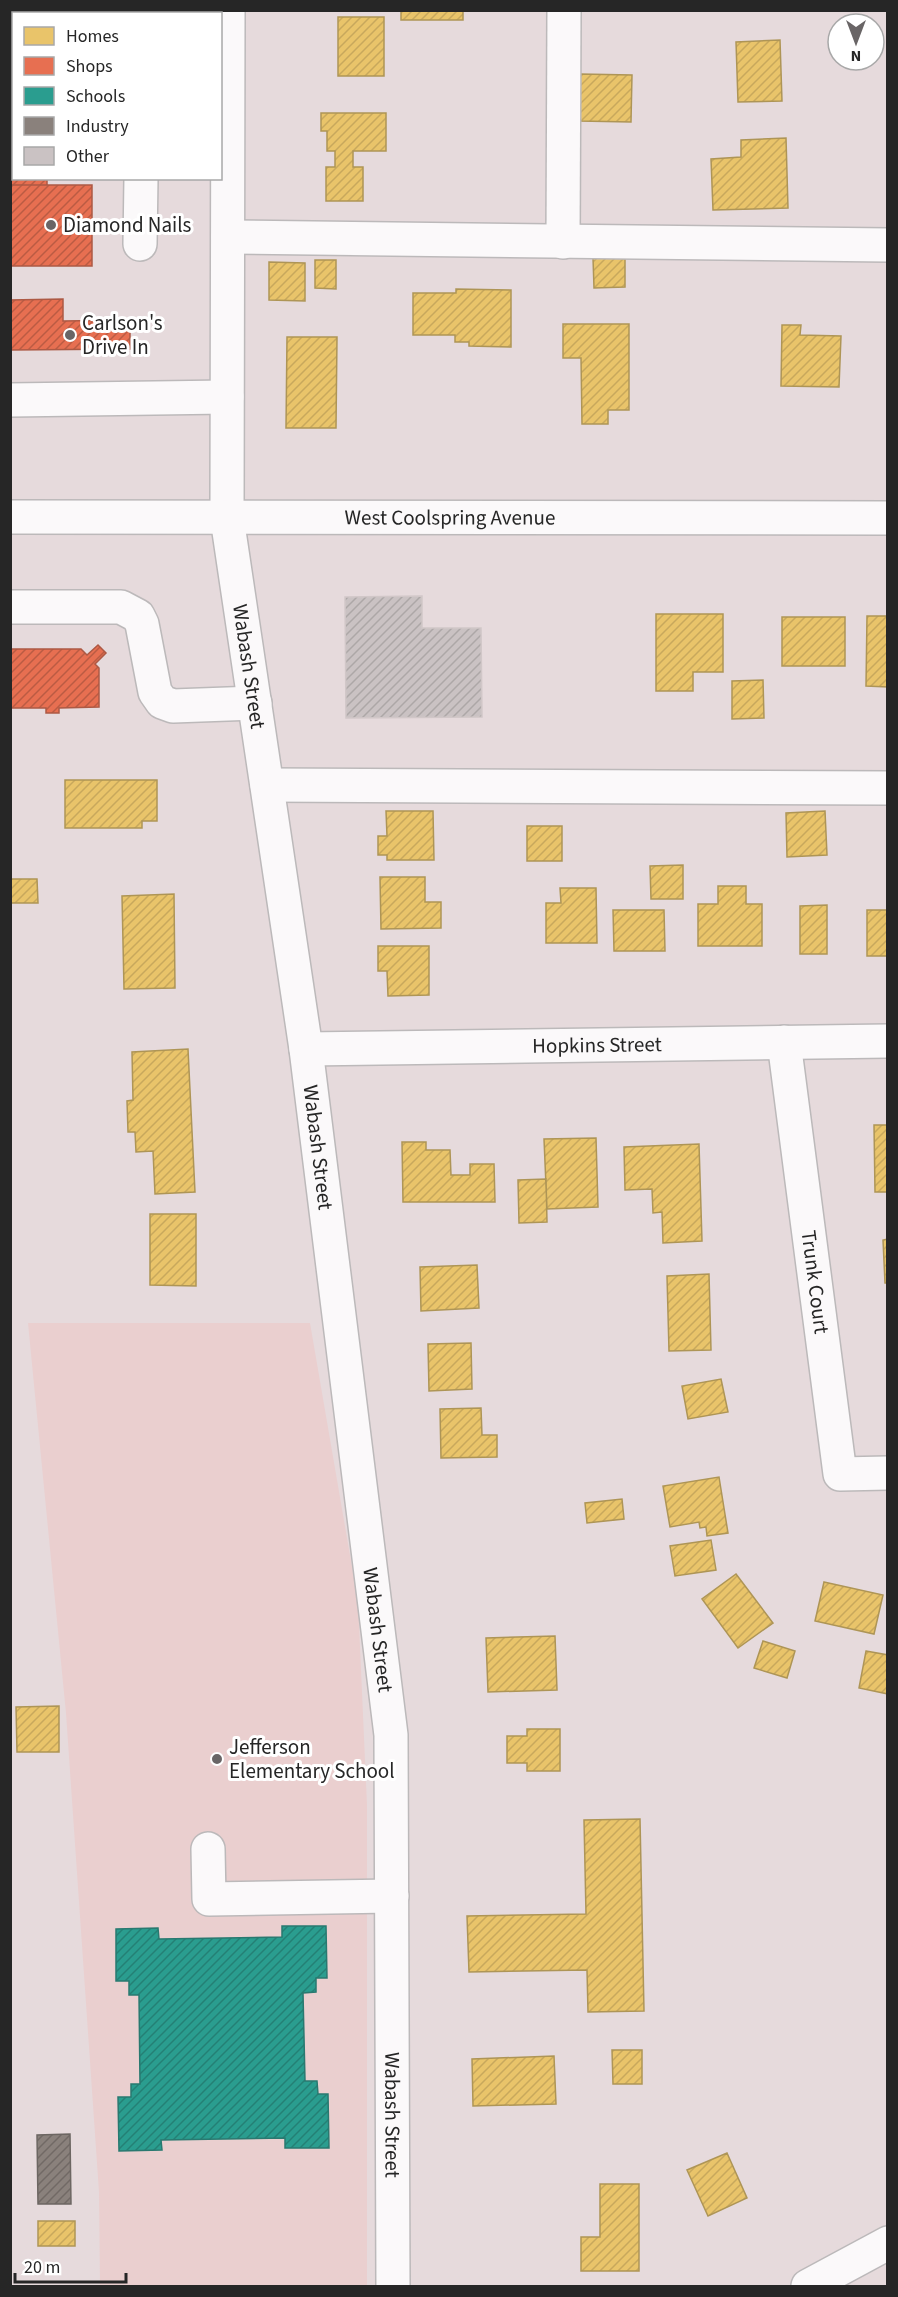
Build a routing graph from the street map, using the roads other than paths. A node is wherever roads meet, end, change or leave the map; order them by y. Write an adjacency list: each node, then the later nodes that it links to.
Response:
1 (228, 10): 3 (street, Wabash Street)
2 (564, 10): 6 (street)
3 (224, 135): 5 (street, Wabash Street)
4 (141, 180): 7 (street)
5 (228, 237): 6 (street); 9 (street, Wabash Street)
6 (563, 242): 8 (street)
7 (140, 244)
8 (888, 245)
9 (227, 397): 10 (street); 12 (street, Wabash Street)
10 (10, 400)
11 (10, 517): 12 (street, West Coolspring Avenue)
12 (227, 518): 13 (street, West Coolspring Avenue); 15 (street, Wabash Street)
13 (888, 518)
14 (10, 607): 15 (street)
15 (255, 703): 16 (street, Wabash Street)
16 (267, 785): 17 (street); 20 (street, Wabash Street)
17 (888, 788)
18 (888, 1041): 19 (street, Hopkins Street)
19 (784, 1042): 20 (street, Hopkins Street); 21 (street, Trunk Court)
20 (306, 1049): 23 (street, Wabash Street)
21 (888, 1473)
22 (208, 1850): 23 (street)
23 (392, 1896): 26 (street, Wabash Street)
24 (888, 2243): 25 (street)
25 (823, 2283)
26 (393, 2286)

